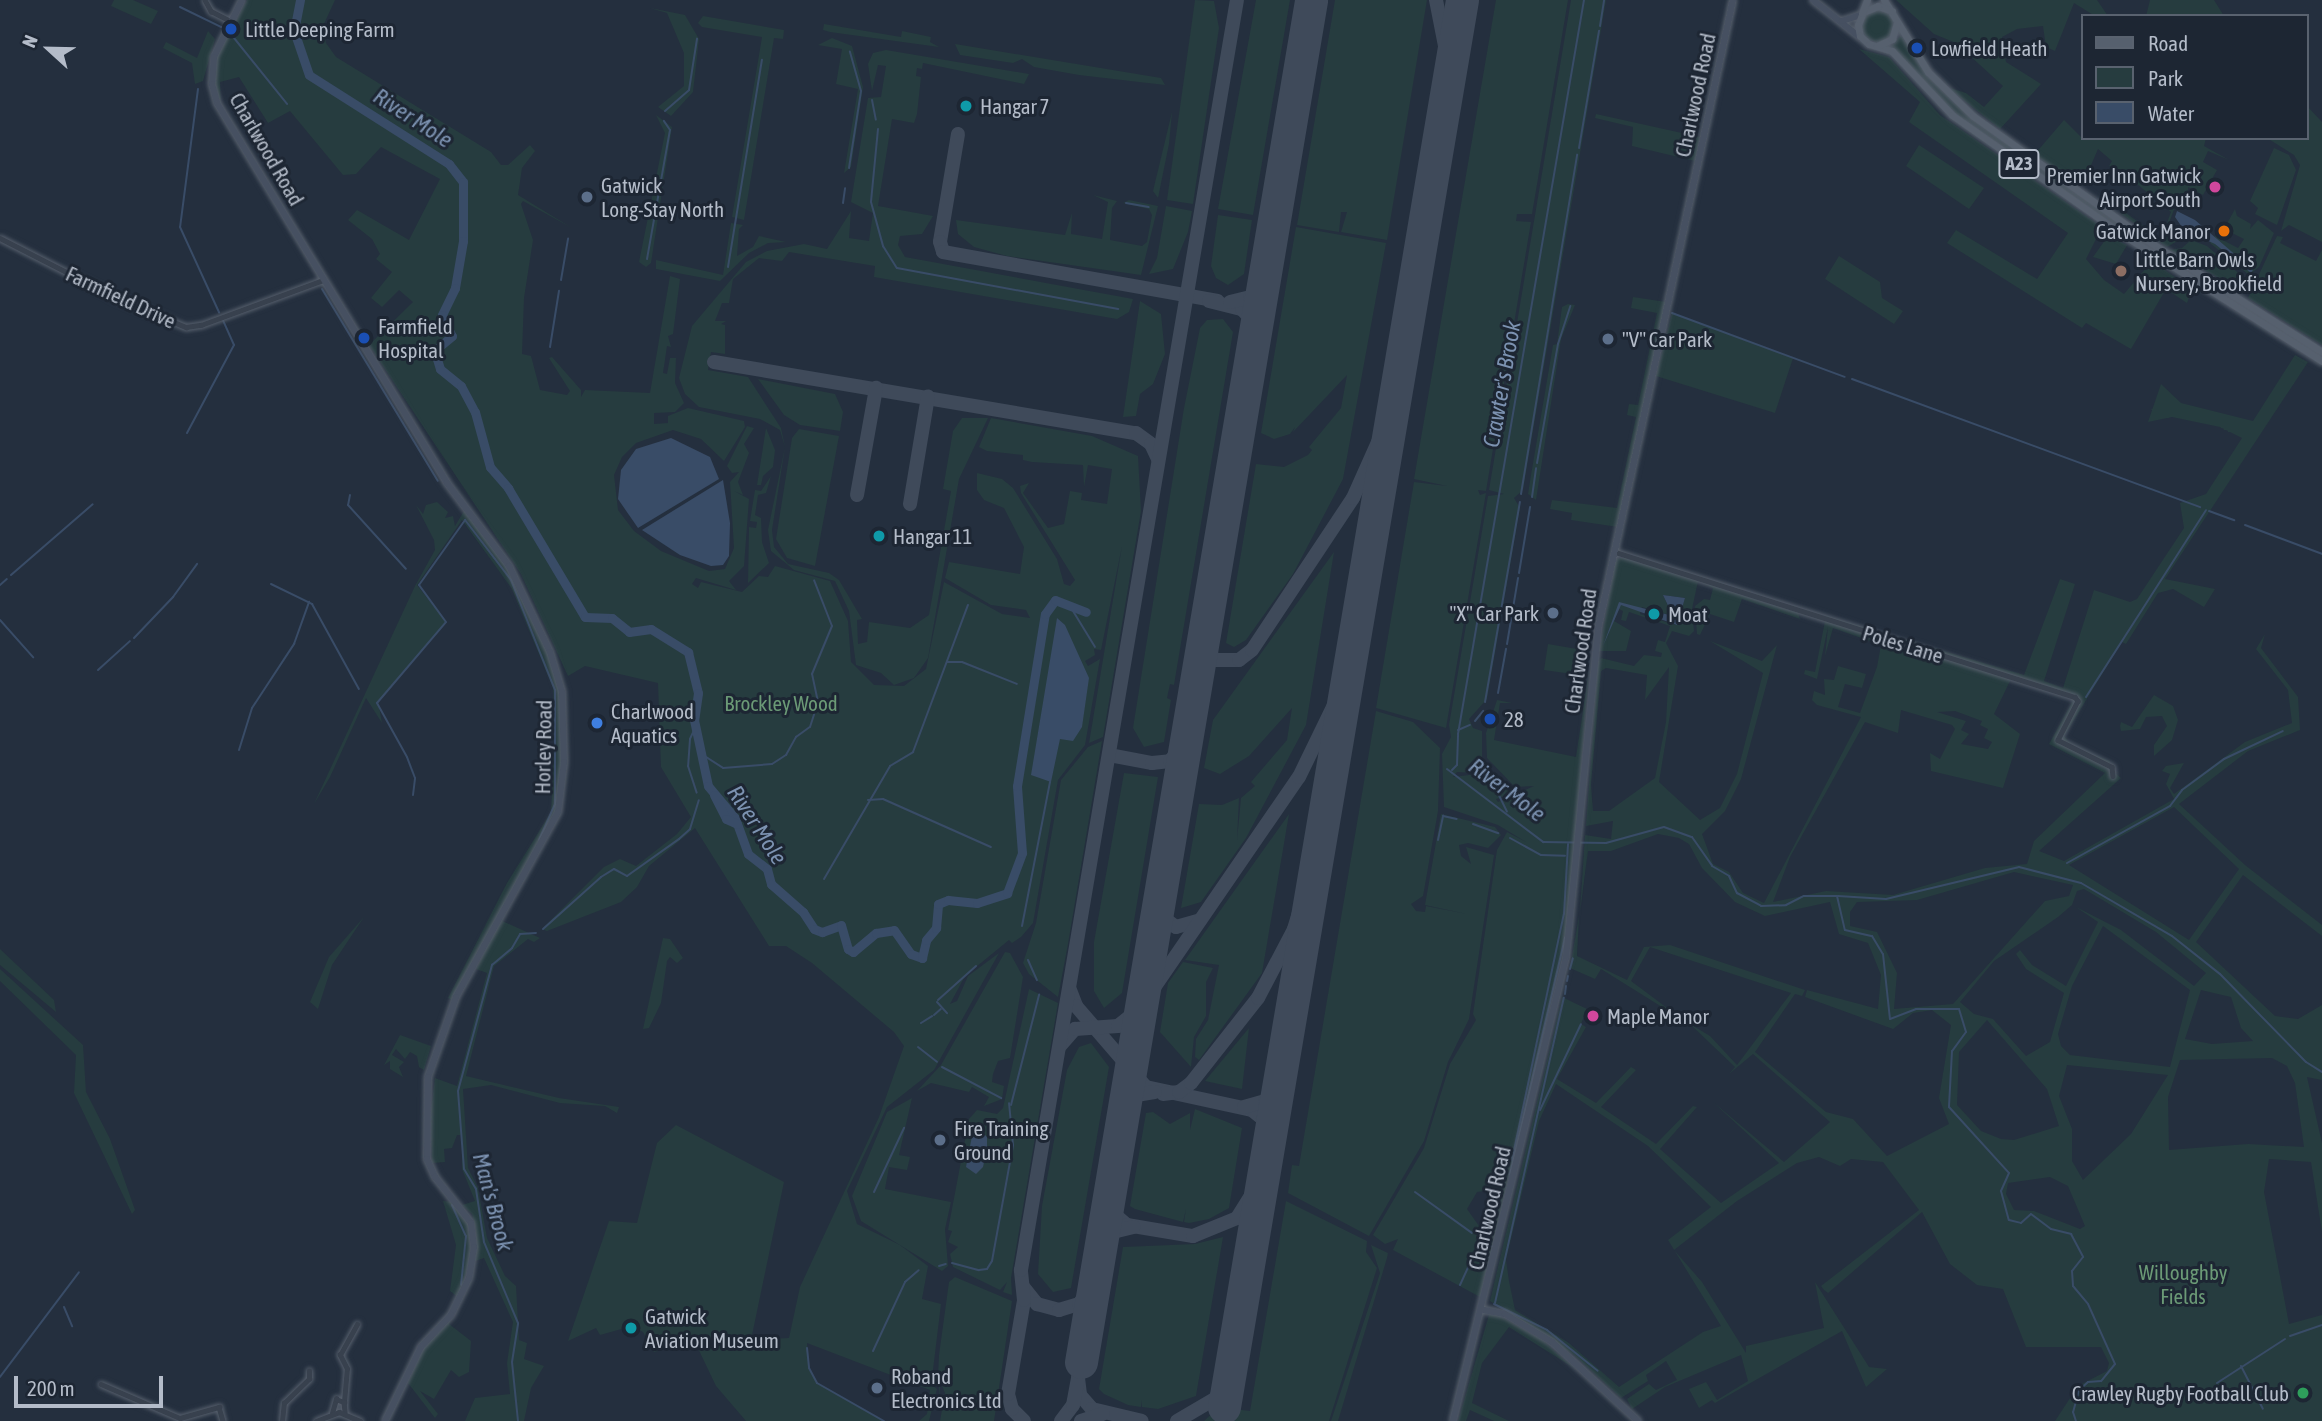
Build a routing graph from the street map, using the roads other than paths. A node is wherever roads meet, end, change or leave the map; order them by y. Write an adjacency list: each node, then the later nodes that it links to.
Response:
1 (205, 0): 11 (street)
2 (242, 0): 11 (street, Charlwood Road)
3 (1733, 0): 19 (street, Charlwood Road)
4 (1813, 0): 9 (street)
5 (1867, 0): 8 (main road)
6 (1884, 0): 7 (main road)
7 (1892, 11): 8 (main road); 10 (main road)
8 (1861, 15): 9 (street); 12 (main road)
9 (1840, 20): 12 (street)
10 (1897, 20): 13 (main road); 17 (main road, A23)
11 (231, 21): 14 (street, Charlwood Road)
12 (1861, 38): 13 (main road)
13 (1877, 46): 18 (main road, A23)
14 (298, 237): 16 (street, Horley Road)
15 (0, 238): 16 (street, Farmfield Drive)
16 (325, 279): 32 (street, Horley Road)
17 (2322, 350)
18 (2322, 361)
19 (1615, 552): 20 (street, Poles Lane); 21 (street, Charlwood Road)
20 (2113, 776)
21 (1484, 1310): 33 (street, Charlwood Road); 34 (street)
22 (358, 1324): 25 (street)
23 (309, 1371): 29 (street)
24 (101, 1384): 28 (street)
25 (344, 1402): 26 (street); 27 (street)
26 (345, 1412): 27 (street); 31 (street)
27 (332, 1413): 30 (street)
28 (223, 1421)
29 (282, 1421)
30 (316, 1421)
31 (360, 1421)
32 (385, 1421)
33 (1453, 1421)
34 (1638, 1421)

